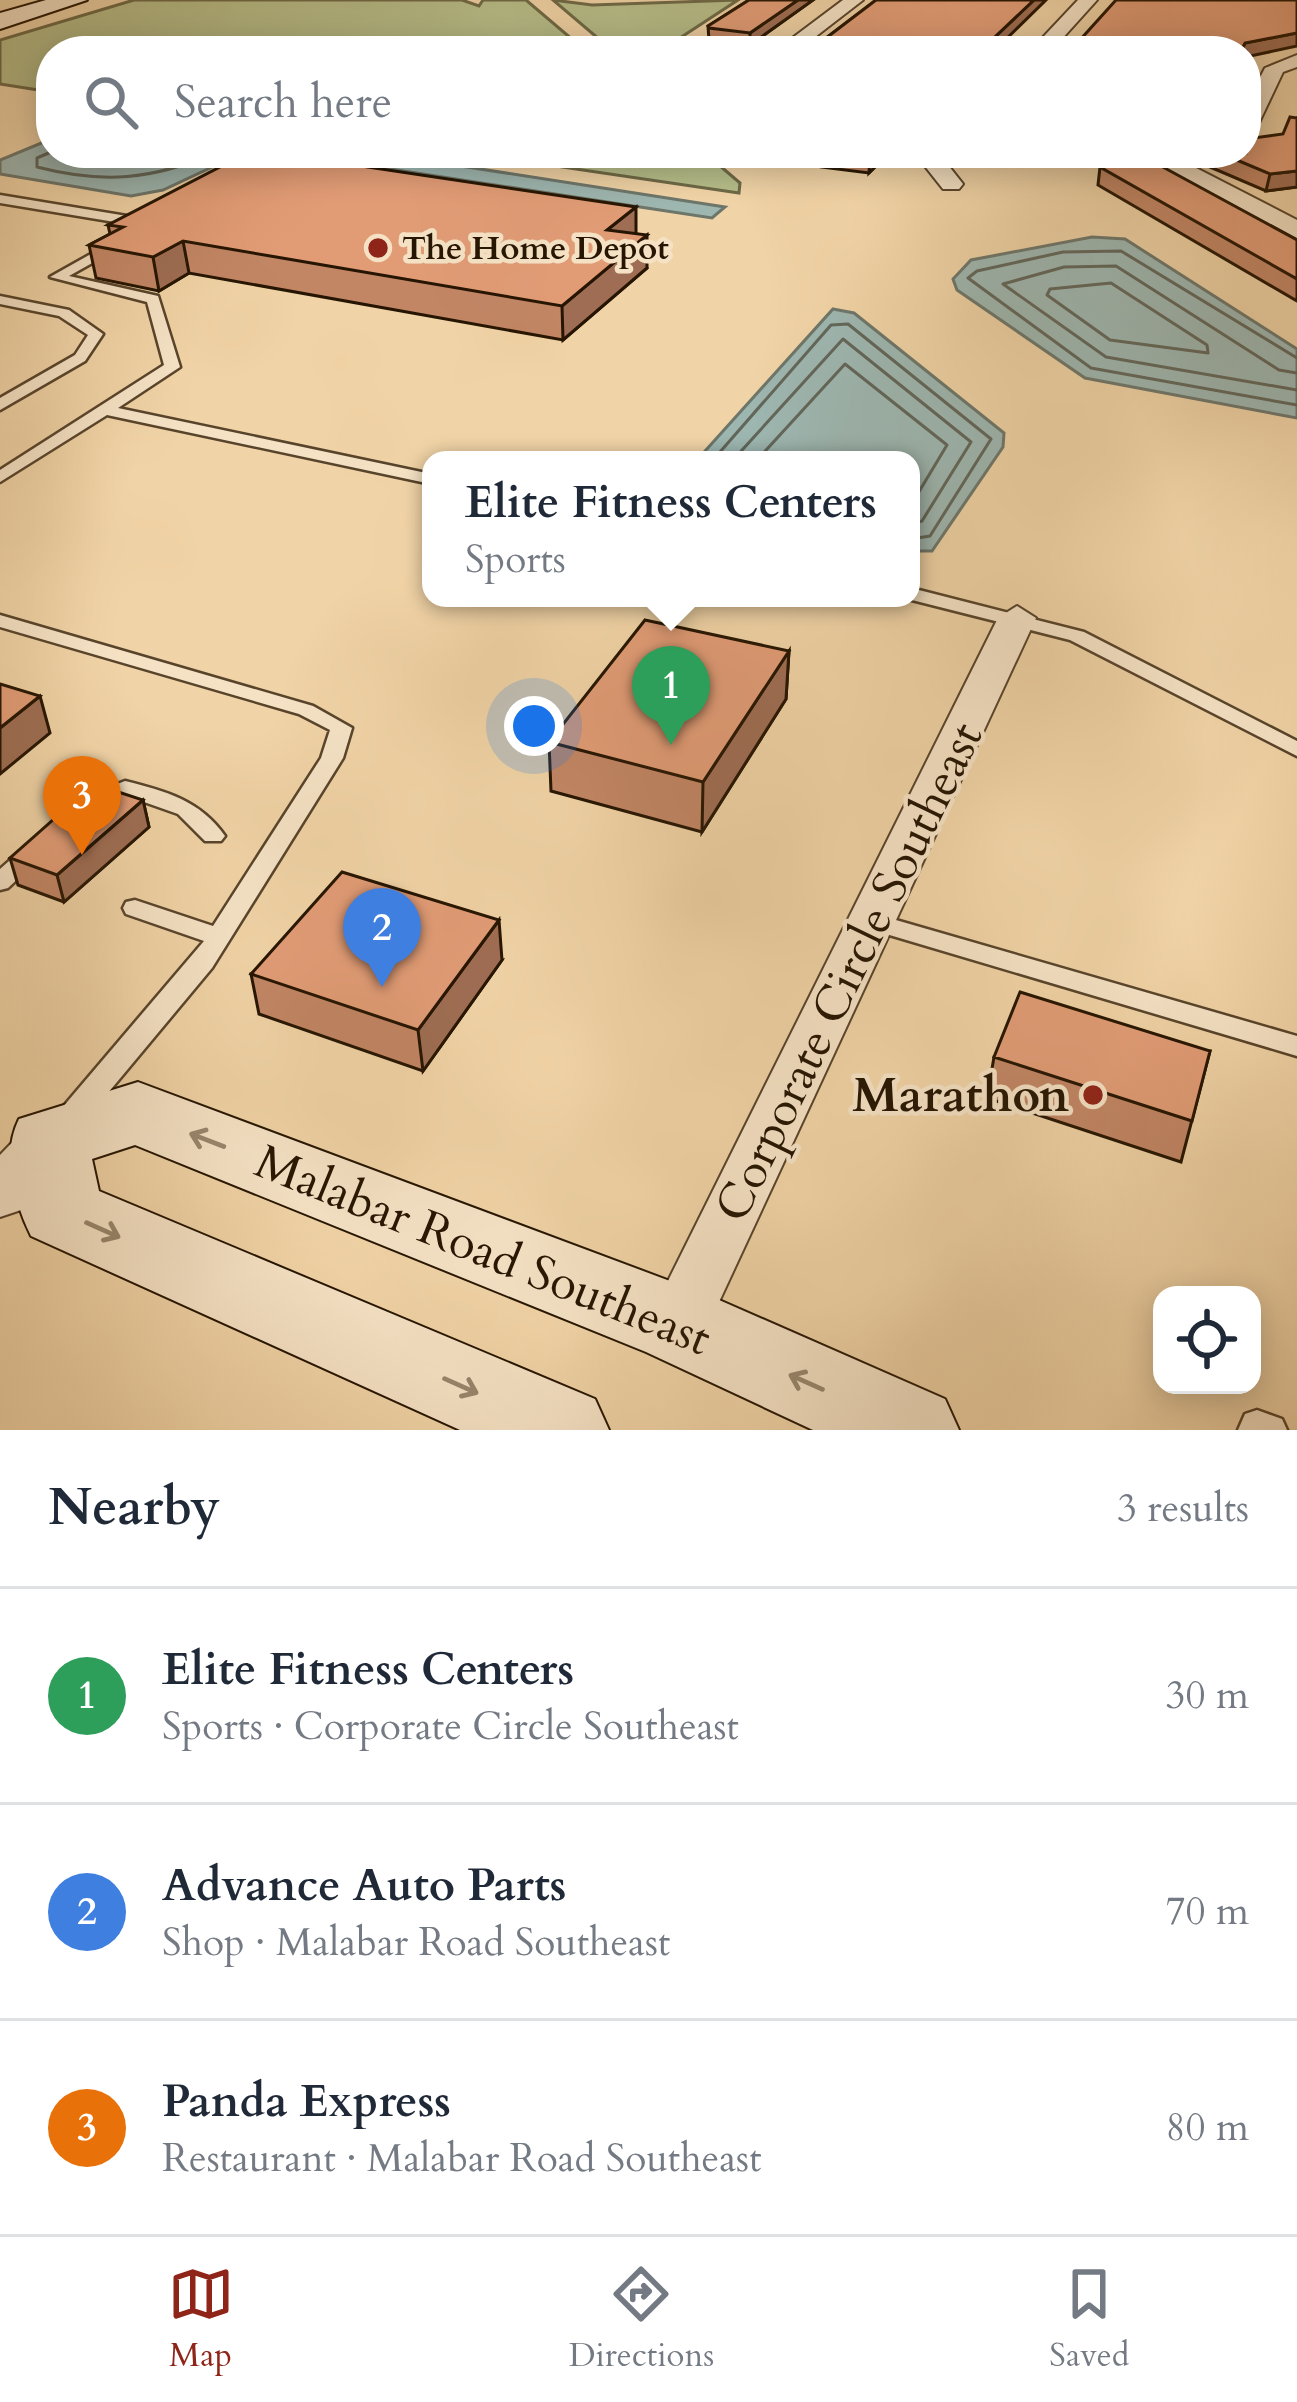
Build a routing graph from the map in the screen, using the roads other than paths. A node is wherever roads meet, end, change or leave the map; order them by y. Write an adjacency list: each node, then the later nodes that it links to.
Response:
1 (74, 0): 4 (main road)
2 (854, 0): 5 (street)
3 (1088, 0): 6 (street)
4 (0, 21)
5 (805, 36)
6 (1054, 36)
7 (1297, 61): 8 (street)
8 (1261, 112)
9 (938, 168): 11 (street)
10 (1179, 168): 13 (street)
11 (951, 184)
12 (0, 199): 16 (lane)
13 (1297, 230)
14 (0, 300): 15 (lane)
15 (0, 405)
16 (104, 410): 17 (lane); 19 (lane)
17 (8, 464): 18 (lane)
18 (0, 477)
19 (422, 477)
20 (920, 596): 21 (lane)
21 (1017, 618): 23 (lane); 27 (street, Corporate Circle Southeast)
22 (0, 620): 28 (lane)
23 (1297, 749)
24 (213, 836): 25 (lane)
25 (0, 882)
26 (135, 908): 28 (lane)
27 (875, 922): 29 (lane); 31 (street, Corporate Circle Southeast)
28 (219, 937): 30 (lane)
29 (1297, 1046)
30 (16, 1153): 31 (main road, Malabar Road Southeast, one-way to 30); 32 (main road, one-way to 32)
31 (678, 1324): 33 (main road, Malabar Road Southeast, one-way to 31)
32 (562, 1430)
33 (912, 1430)
34 (1255, 1430): 35 (lane)
35 (1270, 1430)

